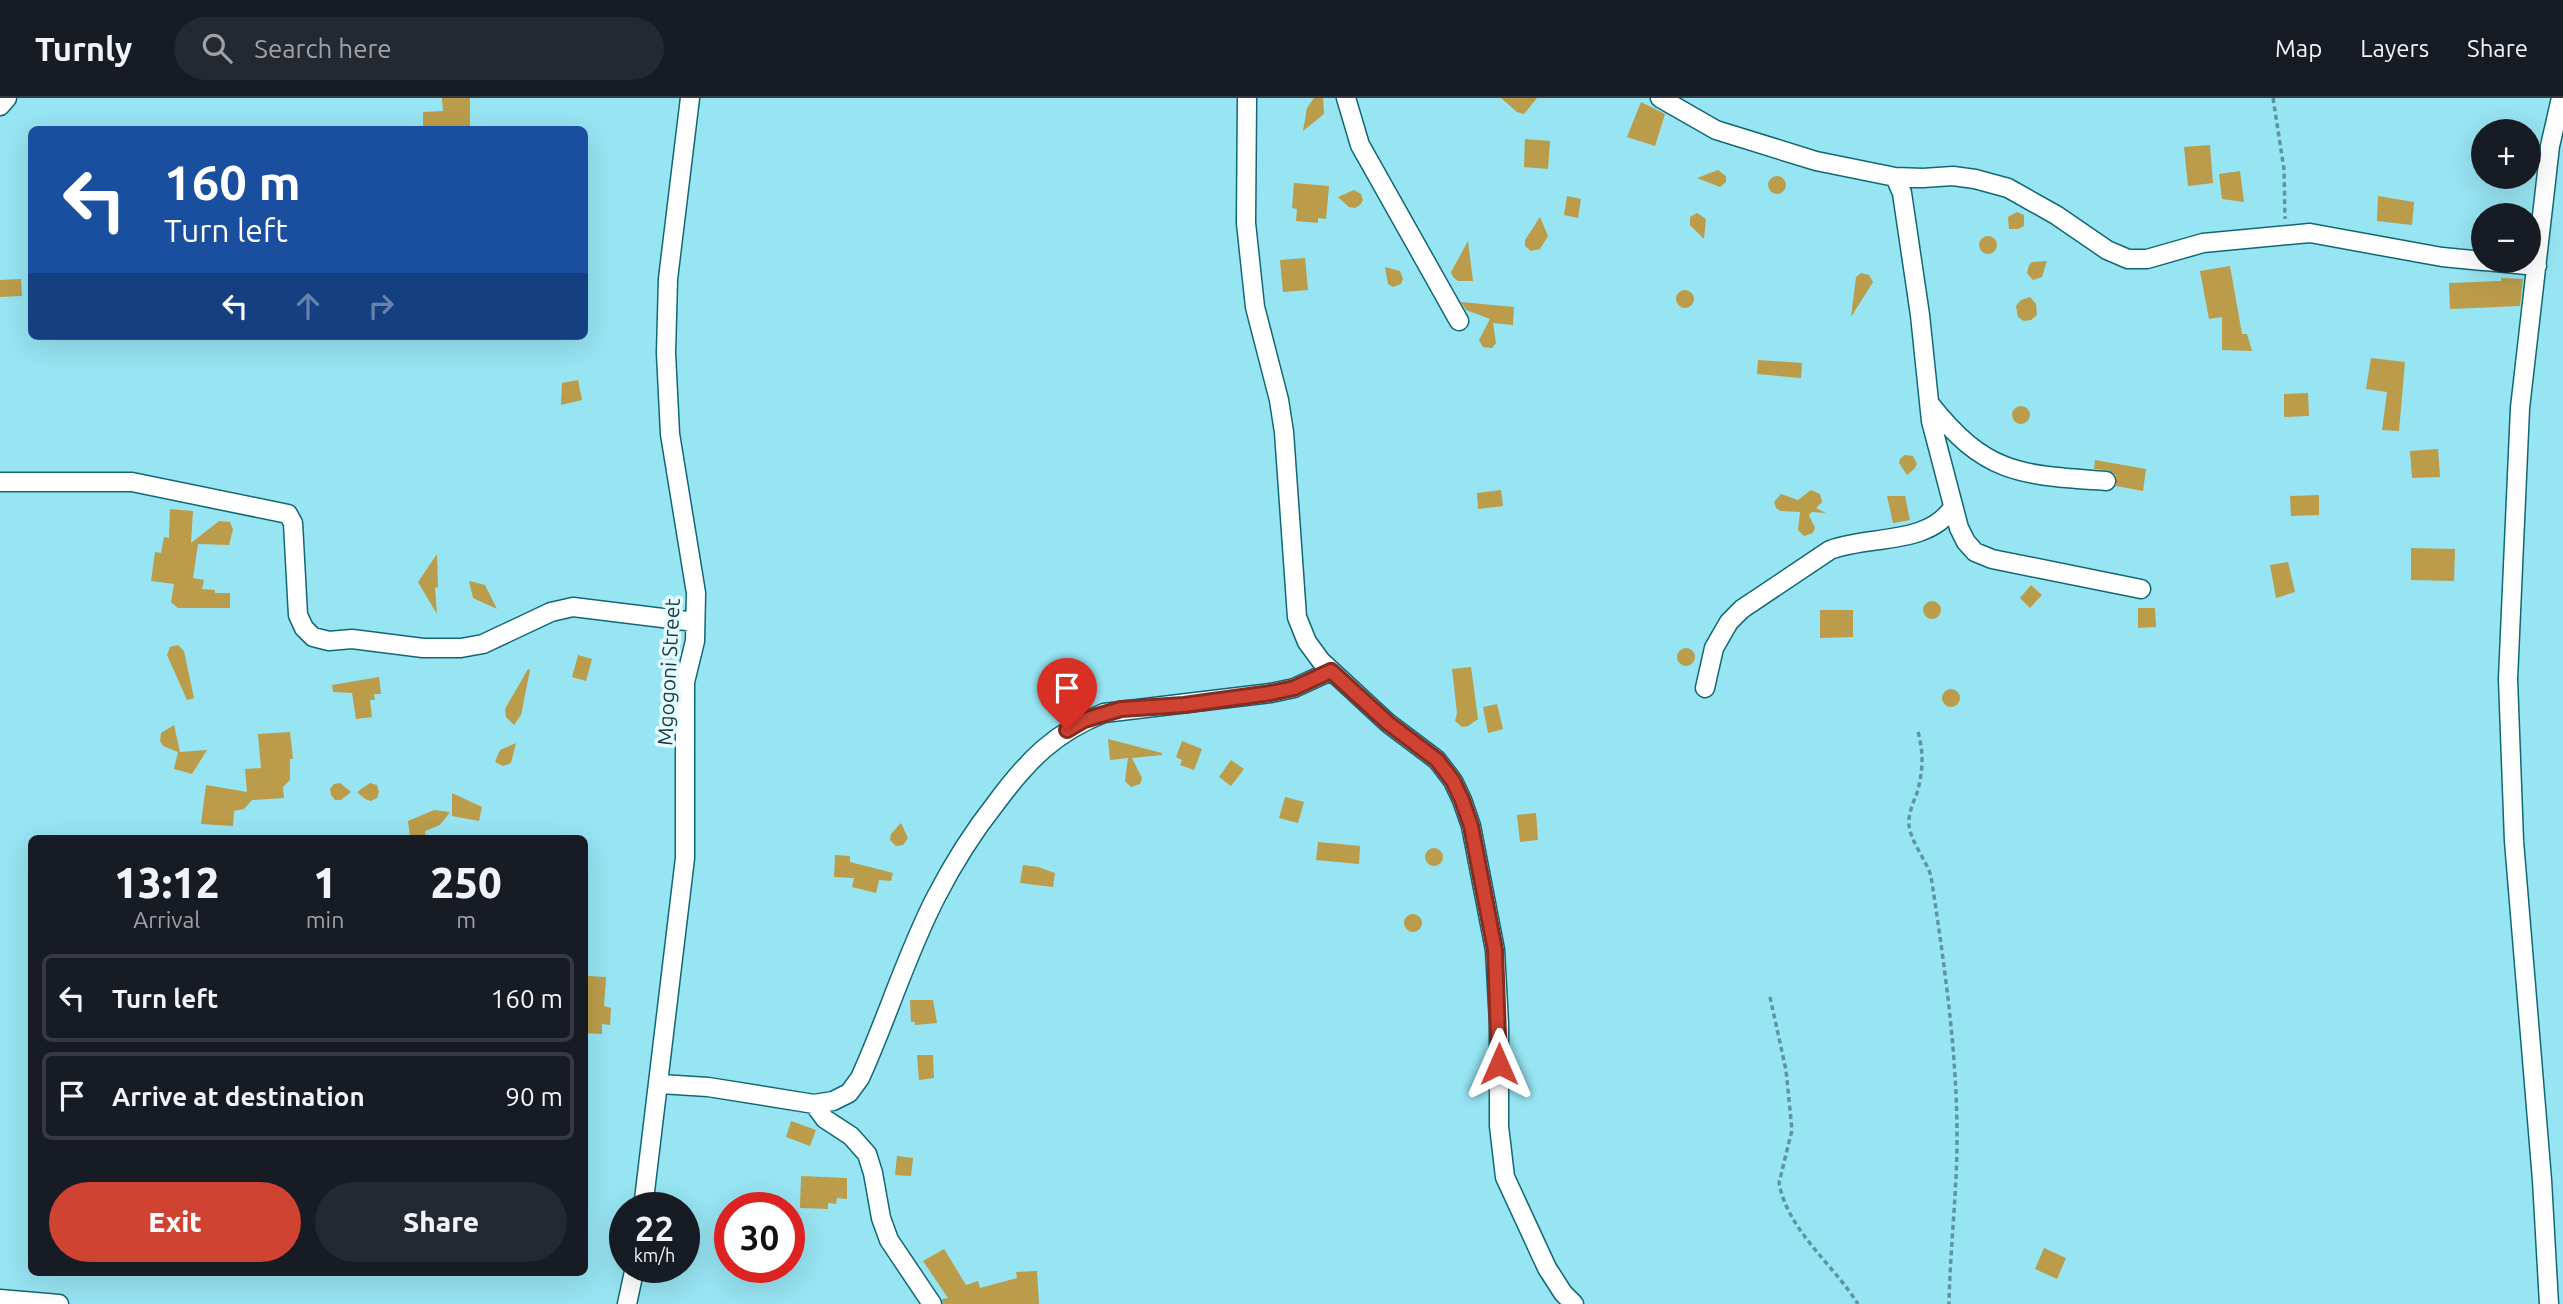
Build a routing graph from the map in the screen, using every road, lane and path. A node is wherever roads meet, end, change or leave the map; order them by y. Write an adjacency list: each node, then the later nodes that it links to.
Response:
1 (7, 98): 8 (street)
2 (690, 98): 21 (street, Mgogoni Street)
3 (1247, 98): 22 (street)
4 (1346, 98): 15 (street)
5 (1660, 98): 10 (street)
6 (2273, 98): 11 (path)
7 (2561, 98): 9 (street)
8 (0, 106)
9 (2556, 148): 12 (street)
10 (1895, 177): 11 (street); 16 (street)
11 (2287, 234): 13 (street)
12 (2541, 241)
13 (2471, 260)
14 (2536, 273): 37 (street)
15 (1459, 321)
16 (1927, 402): 17 (street); 19 (street)
17 (2106, 481)
18 (0, 482): 21 (street)
19 (1953, 507): 20 (street); 23 (street)
20 (2141, 589)
21 (695, 622): 26 (street, Mgogoni Street)
22 (1331, 671): 27 (street); 34 (street)
23 (1705, 688)
24 (1918, 732): 36 (path)
25 (1770, 997): 35 (path)
26 (660, 1084): 27 (street); 28 (street, Mgogoni Street)
27 (814, 1104): 33 (street)
28 (645, 1192)
29 (632, 1283): 32 (street)
30 (0, 1299): 31 (street)
31 (59, 1304)
32 (627, 1304)
33 (932, 1304)
34 (1574, 1304)
35 (1858, 1304)
36 (1949, 1304)
37 (2549, 1304)

